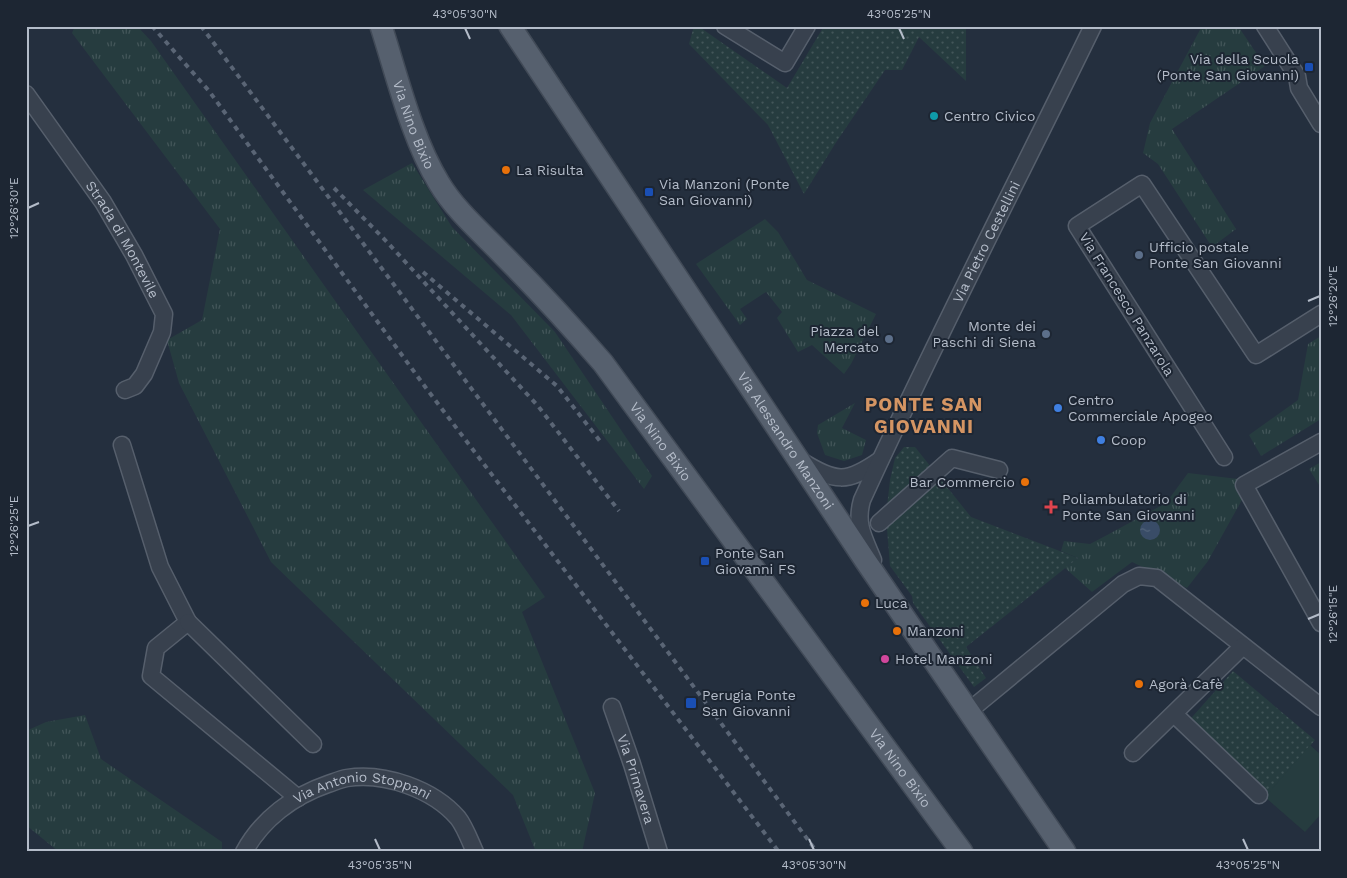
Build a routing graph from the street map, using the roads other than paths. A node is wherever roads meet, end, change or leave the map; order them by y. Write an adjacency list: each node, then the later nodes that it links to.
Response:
1 (381, 26): 35 (main road, Via Nino Bixio)
2 (510, 26): 17 (main road, Via Alessandro Manzoni)
3 (725, 26): 4 (street)
4 (807, 26)
5 (1093, 26): 16 (street, Via Pietro Cestellini)
6 (1265, 26): 7 (street)
7 (1296, 76): 9 (street); 10 (street)
8 (26, 94): 12 (street, Strada di Montevile)
9 (1321, 105)
10 (1321, 124)
11 (1321, 314): 15 (street, Via Francesco Panzarola)
12 (125, 390)
13 (1321, 442): 22 (street)
14 (122, 445): 21 (street)
15 (1224, 457)
16 (880, 460): 17 (street); 20 (street, Via Pietro Cestellini)
17 (800, 461): 20 (main road, Via Alessandro Manzoni)
18 (999, 470): 19 (street)
19 (879, 523)
20 (894, 602): 26 (main road, Via Alessandro Manzoni)
21 (188, 622): 28 (street); 31 (street)
22 (1321, 623)
23 (1243, 646): 25 (street); 26 (street); 27 (street)
24 (612, 706): 34 (street, Via Primavera)
25 (1321, 707)
26 (969, 711): 36 (main road, Via Alessandro Manzoni)
27 (1174, 714): 29 (street); 30 (street)
28 (313, 744)
29 (1133, 753)
30 (1259, 795)
31 (298, 798): 32 (street, Via Antonio Stoppani); 33 (street, Via Antonio Stoppani)
32 (244, 852)
33 (475, 852)
34 (658, 852)
35 (962, 852)
36 (1066, 852)

